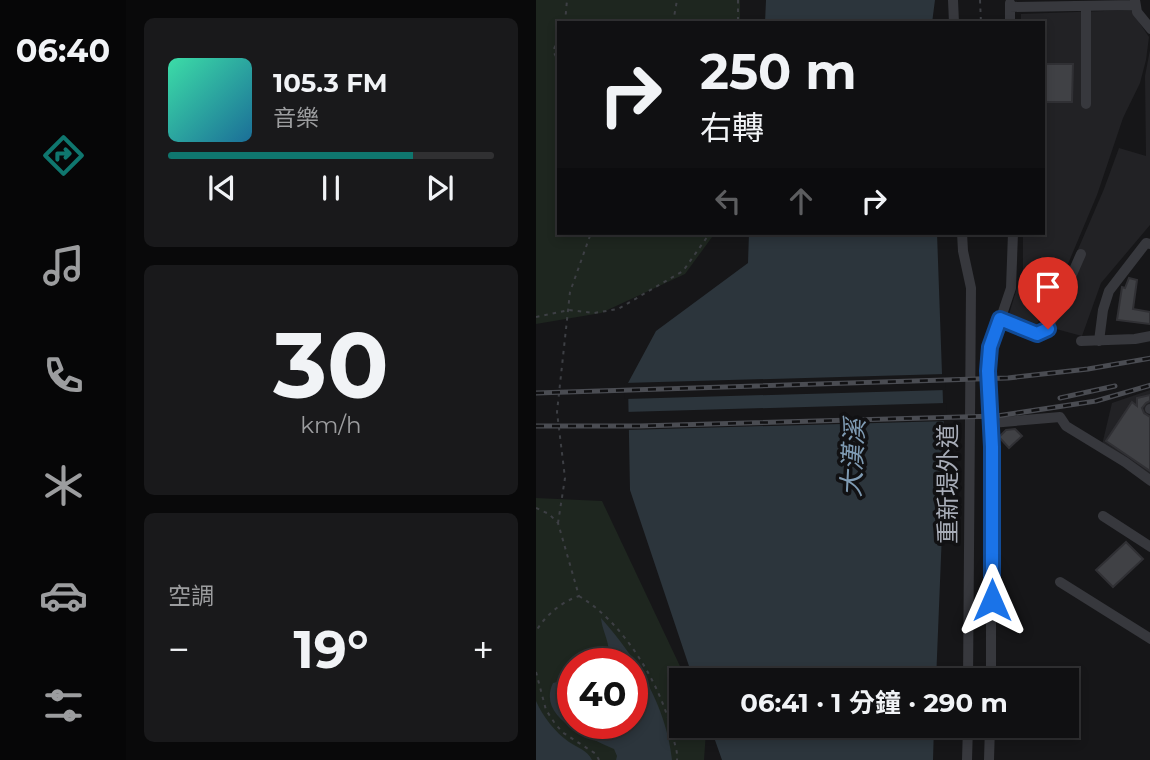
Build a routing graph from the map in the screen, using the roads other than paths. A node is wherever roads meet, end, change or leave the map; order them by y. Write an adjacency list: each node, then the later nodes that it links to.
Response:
1 (953, 0): 5 (street)
2 (1135, 2): 4 (street); 6 (street)
3 (1010, 4): 4 (street)
4 (1087, 6): 7 (street)
5 (954, 21)
6 (1150, 29)
7 (1087, 104)
8 (962, 235): 22 (street, 重新堤外道)
9 (1013, 235): 12 (street)
10 (1150, 244): 15 (street)
11 (1081, 254): 12 (street)
12 (1000, 319): 16 (street)
13 (1150, 336): 15 (street)
14 (1081, 341): 15 (street)
15 (1098, 341)
16 (990, 423): 17 (street); 23 (street)
17 (1150, 481)
18 (1103, 516): 19 (street)
19 (1150, 547)
20 (1060, 582): 21 (street)
21 (1150, 639)
22 (968, 668)
23 (992, 668)
24 (968, 738): 26 (street)
25 (990, 738): 27 (street)
26 (967, 760)
27 (989, 760)

